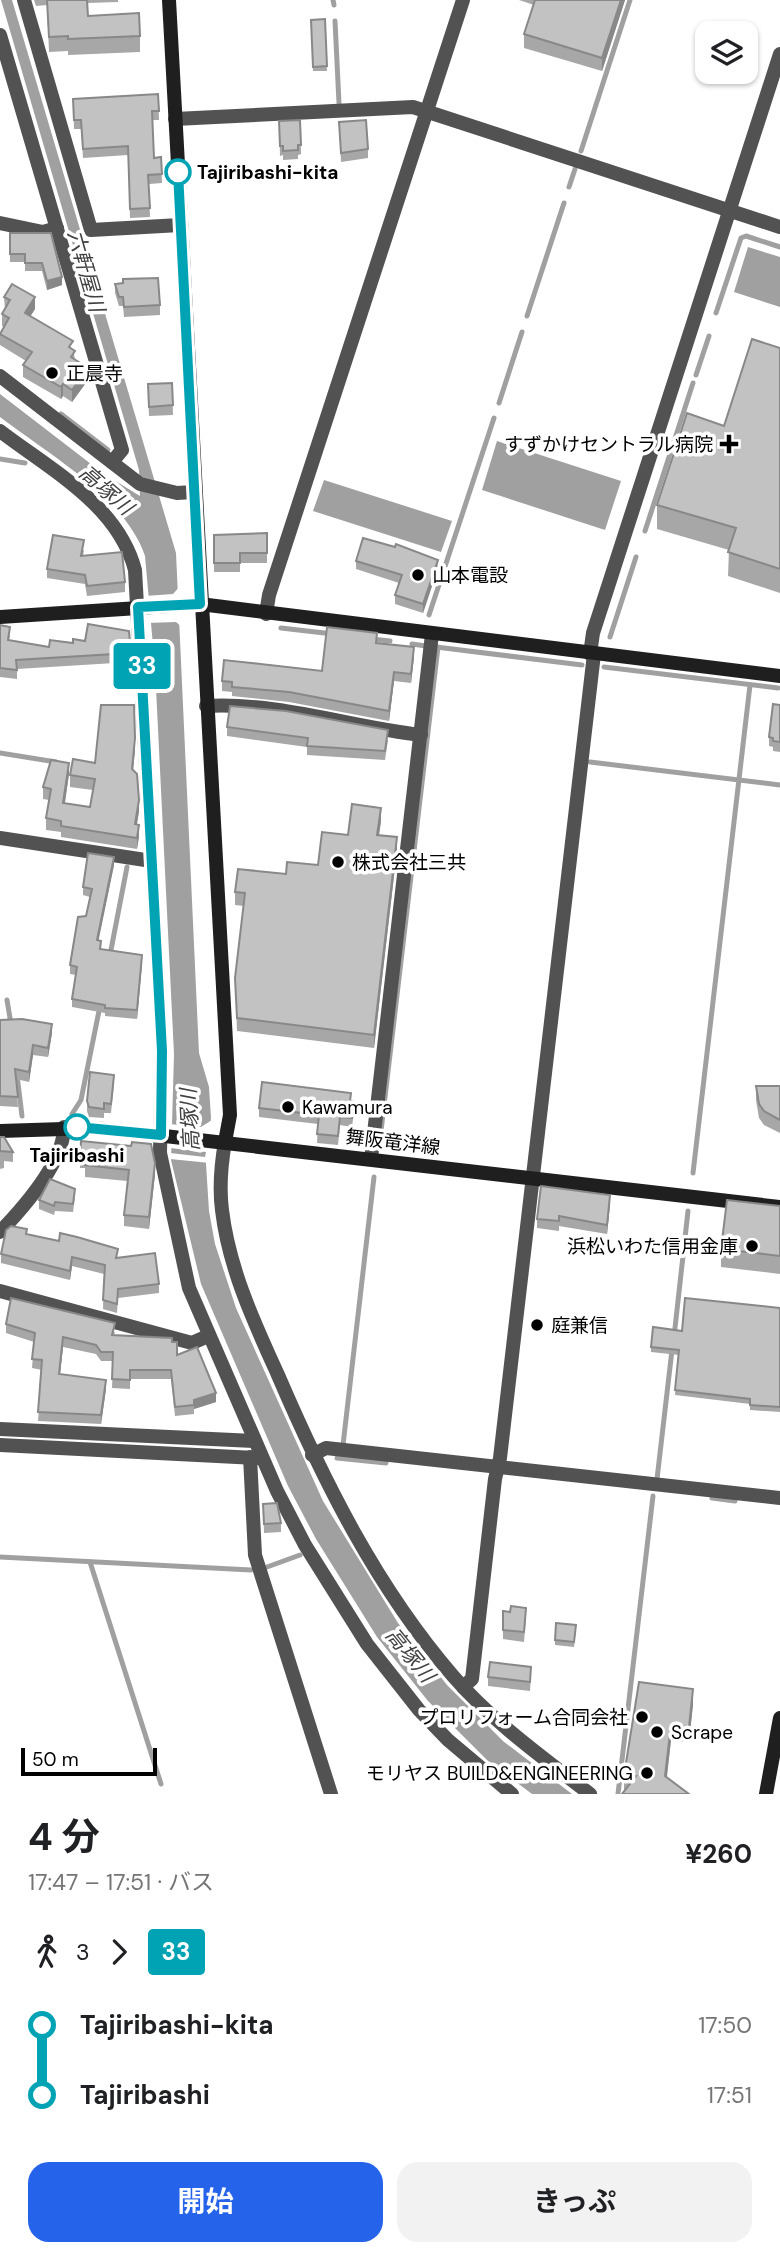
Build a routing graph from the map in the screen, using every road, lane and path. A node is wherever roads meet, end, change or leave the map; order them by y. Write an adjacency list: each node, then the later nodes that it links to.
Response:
1 (24, 0): 10 (street)
2 (169, 0): 7 (street)
3 (463, 0): 6 (street)
4 (0, 35): 12 (street)
5 (780, 54): 8 (street)
6 (426, 111): 7 (street); 8 (street); 19 (street)
7 (175, 119): 10 (street)
8 (730, 210): 11 (street); 22 (street)
9 (0, 223): 12 (street)
10 (180, 225): 16 (street)
11 (780, 227)
12 (57, 228): 15 (street)
13 (0, 376): 15 (street)
14 (0, 431): 18 (street)
15 (113, 462): 16 (street)
16 (194, 492): 17 (street)
17 (200, 604): 18 (street); 19 (street); 24 (street)
18 (140, 607): 20 (street); 27 (street)
19 (266, 614): 21 (street)
20 (0, 617)
21 (432, 634): 22 (street); 25 (street)
22 (592, 654): 23 (street); 33 (street)
23 (780, 676)
24 (206, 706): 25 (street); 31 (street)
25 (421, 735): 32 (street)
26 (0, 838): 27 (street)
27 (152, 861): 30 (street)
28 (64, 1127): 29 (street, 舞阪竜洋線); 30 (street, 舞阪竜洋線); 35 (street)
29 (0, 1131)
30 (165, 1135): 31 (street, 舞阪竜洋線); 37 (street)
31 (219, 1141): 32 (street, 舞阪竜洋線); 41 (street)
32 (371, 1159): 33 (street, 舞阪竜洋線)
33 (533, 1178): 34 (street, 舞阪竜洋線); 43 (street)
34 (780, 1207)
35 (0, 1232)
36 (0, 1291): 37 (street)
37 (208, 1336): 39 (street)
38 (0, 1429): 39 (street)
39 (254, 1441): 42 (street)
40 (0, 1445): 42 (street)
41 (312, 1454): 43 (street); 45 (street)
42 (256, 1457): 47 (street); 48 (street)
43 (498, 1468): 44 (street); 45 (street)
44 (780, 1498)
45 (463, 1687): 49 (street)
46 (780, 1718): 50 (street)
47 (331, 1794)
48 (512, 1794)
49 (590, 1794)
50 (766, 1794)

